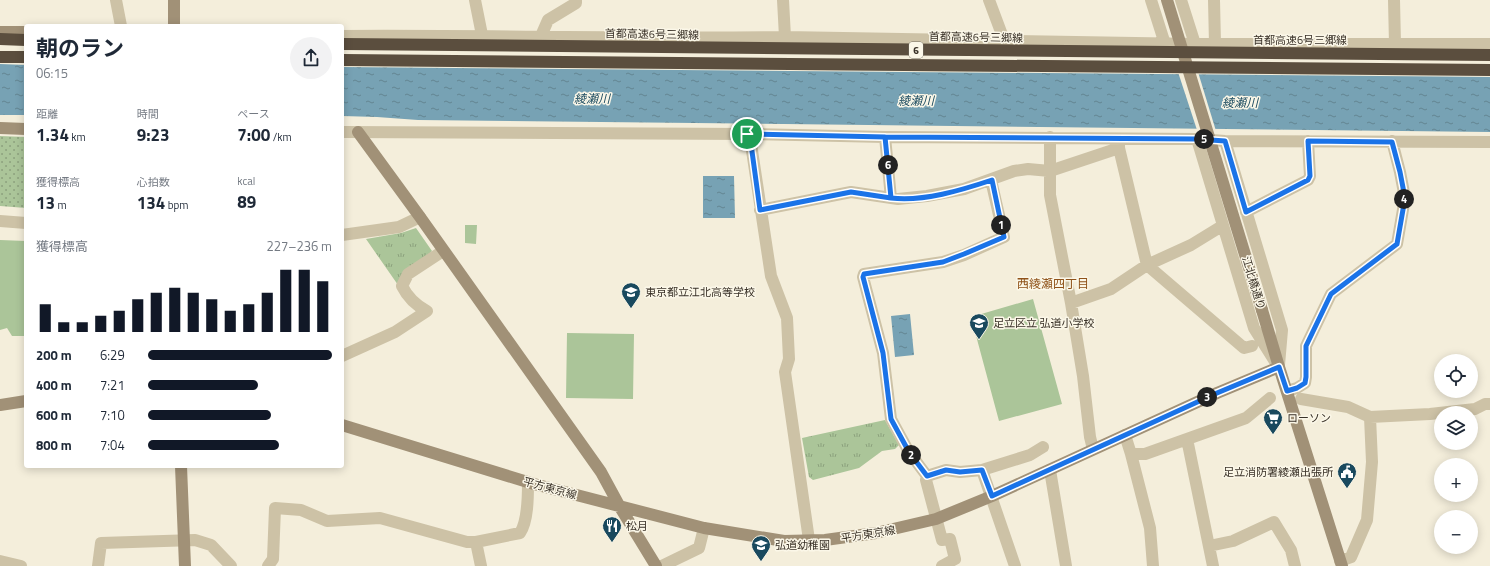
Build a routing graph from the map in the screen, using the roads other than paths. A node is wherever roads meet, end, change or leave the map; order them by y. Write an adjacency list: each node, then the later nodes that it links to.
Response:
1 (116, 0): 12 (street)
2 (174, 0): 13 (main road)
3 (475, 0): 16 (street)
4 (576, 0): 18 (street)
5 (783, 0): 19 (street)
6 (989, 0): 22 (street)
7 (1151, 0): 24 (street)
8 (1167, 0): 64 (main road, 江北橋通り, bridge)
9 (1182, 0): 25 (street)
10 (1214, 0): 26 (street)
11 (1394, 0): 27 (street)
12 (120, 24)
13 (174, 24)
14 (0, 32): 15 (main road)
15 (24, 32)
16 (482, 35): 17 (street); 18 (street)
17 (344, 36)
18 (541, 36): 19 (street)
19 (784, 37): 22 (street)
20 (0, 39): 21 (highway)
21 (24, 40)
22 (1004, 40): 24 (street)
23 (344, 44): 29 (highway, 首都高速6号三郷線 / 6, bridge)
24 (1165, 44): 25 (street)
25 (1195, 44): 26 (street)
26 (1216, 44): 27 (street)
27 (1395, 44): 28 (street)
28 (1490, 44)
29 (1490, 54)
30 (0, 57): 31 (highway)
31 (24, 57)
32 (344, 60): 33 (highway, 6, bridge)
33 (1490, 70)
34 (0, 128): 35 (main road)
35 (24, 128)
36 (344, 132): 37 (street)
37 (358, 132): 38 (street); 54 (main road)
38 (747, 134): 39 (street); 52 (street)
39 (885, 137): 40 (street); 51 (street)
40 (1050, 137): 46 (street); 49 (street)
41 (1197, 139): 42 (street); 46 (street); 48 (street)
42 (1225, 141): 43 (street); 47 (street)
43 (1308, 141): 44 (street); 53 (street)
44 (1392, 142): 45 (street); 65 (street)
45 (1490, 142)
46 (1119, 143): 49 (street); 60 (street)
47 (1230, 159): 48 (street); 53 (street)
48 (1205, 166): 57 (street)
49 (1050, 171): 50 (street); 61 (street)
50 (992, 180): 51 (street); 81 (street)
51 (891, 198): 52 (street)
52 (760, 210): 87 (street)
53 (1246, 212): 64 (street)
54 (420, 217): 58 (street); 59 (main road)
55 (0, 221): 56 (street)
56 (24, 223)
57 (1222, 226): 60 (street); 64 (street)
58 (344, 235)
59 (444, 251): 63 (street); 84 (main road)
60 (1147, 265): 61 (street); 62 (street)
61 (1071, 303): 76 (street)
62 (1252, 346)
63 (344, 355)
64 (1279, 367): 65 (main road, 江北橋通り); 73 (main road, 平方東京線)
65 (1287, 391): 92 (main road, 江北橋通り)
66 (1270, 398): 74 (street)
67 (1301, 399): 71 (street)
68 (24, 401): 70 (main road)
69 (1490, 404): 71 (street)
70 (0, 405)
71 (1370, 417): 92 (street)
72 (344, 426): 82 (main road, 平方東京線)
73 (1125, 435): 76 (main road, 平方東京線); 77 (street)
74 (1187, 439): 77 (street); 90 (street)
75 (1044, 448): 79 (street)
76 (1093, 449): 80 (main road, 平方東京線)
77 (1131, 454): 104 (street)
78 (181, 468): 88 (main road)
79 (982, 470): 81 (street); 83 (street)
80 (1050, 470): 83 (main road, 平方東京線); 103 (street)
81 (927, 476): 85 (street)
82 (528, 482): 84 (main road, 平方東京線); 89 (street)
83 (992, 496): 85 (main road, 平方東京線); 102 (street)
84 (620, 507): 86 (main road, 平方東京線); 99 (main road)
85 (936, 519): 87 (main road, 平方東京線); 101 (street)
86 (704, 528): 87 (main road, 平方東京線); 100 (street)
87 (809, 540)
88 (184, 541): 94 (street); 95 (main road); 96 (street)
89 (476, 542): 97 (street); 98 (street)
90 (1209, 546): 105 (street); 106 (street)
91 (0, 561): 93 (street)
92 (1341, 563)
93 (21, 566)
94 (98, 566)
95 (186, 566)
96 (231, 566)
97 (268, 566)
98 (481, 566)
99 (656, 566)
100 (662, 566)
101 (942, 566)
102 (1016, 566)
103 (1066, 566)
104 (1154, 566)
105 (1213, 566)
106 (1295, 566)

